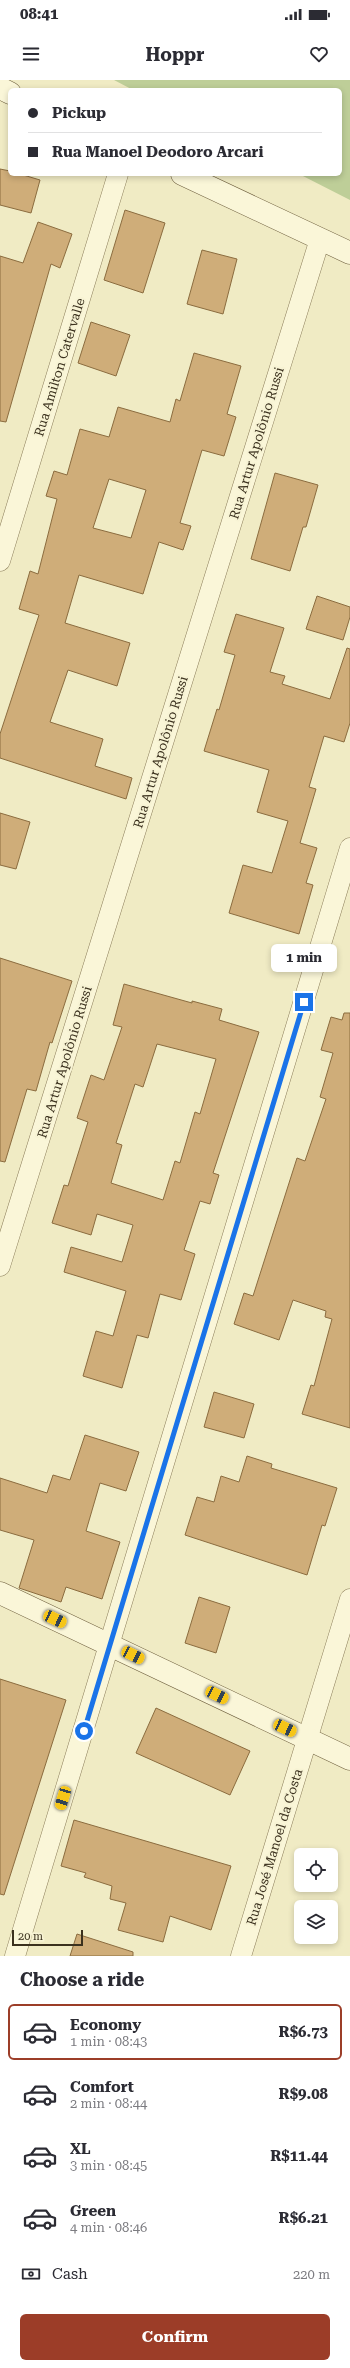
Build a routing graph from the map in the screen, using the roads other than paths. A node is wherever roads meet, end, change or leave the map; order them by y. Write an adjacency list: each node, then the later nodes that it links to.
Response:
1 (117, 176): 5 (street, Rua Amilton Catervalle)
2 (186, 176): 3 (main road)
3 (320, 239): 4 (main road); 7 (street, Rua Artur Apolônio Russi)
4 (350, 253)
5 (0, 561)
6 (350, 848): 10 (street)
7 (0, 1266)
8 (0, 1593): 10 (main road)
9 (350, 1599): 11 (street, Rua José Manoel da Costa)
10 (110, 1645): 11 (main road); 13 (street)
11 (308, 1738): 12 (main road); 14 (street, Rua José Manoel da Costa)
12 (350, 1759)
13 (15, 1956)
14 (241, 1956)

